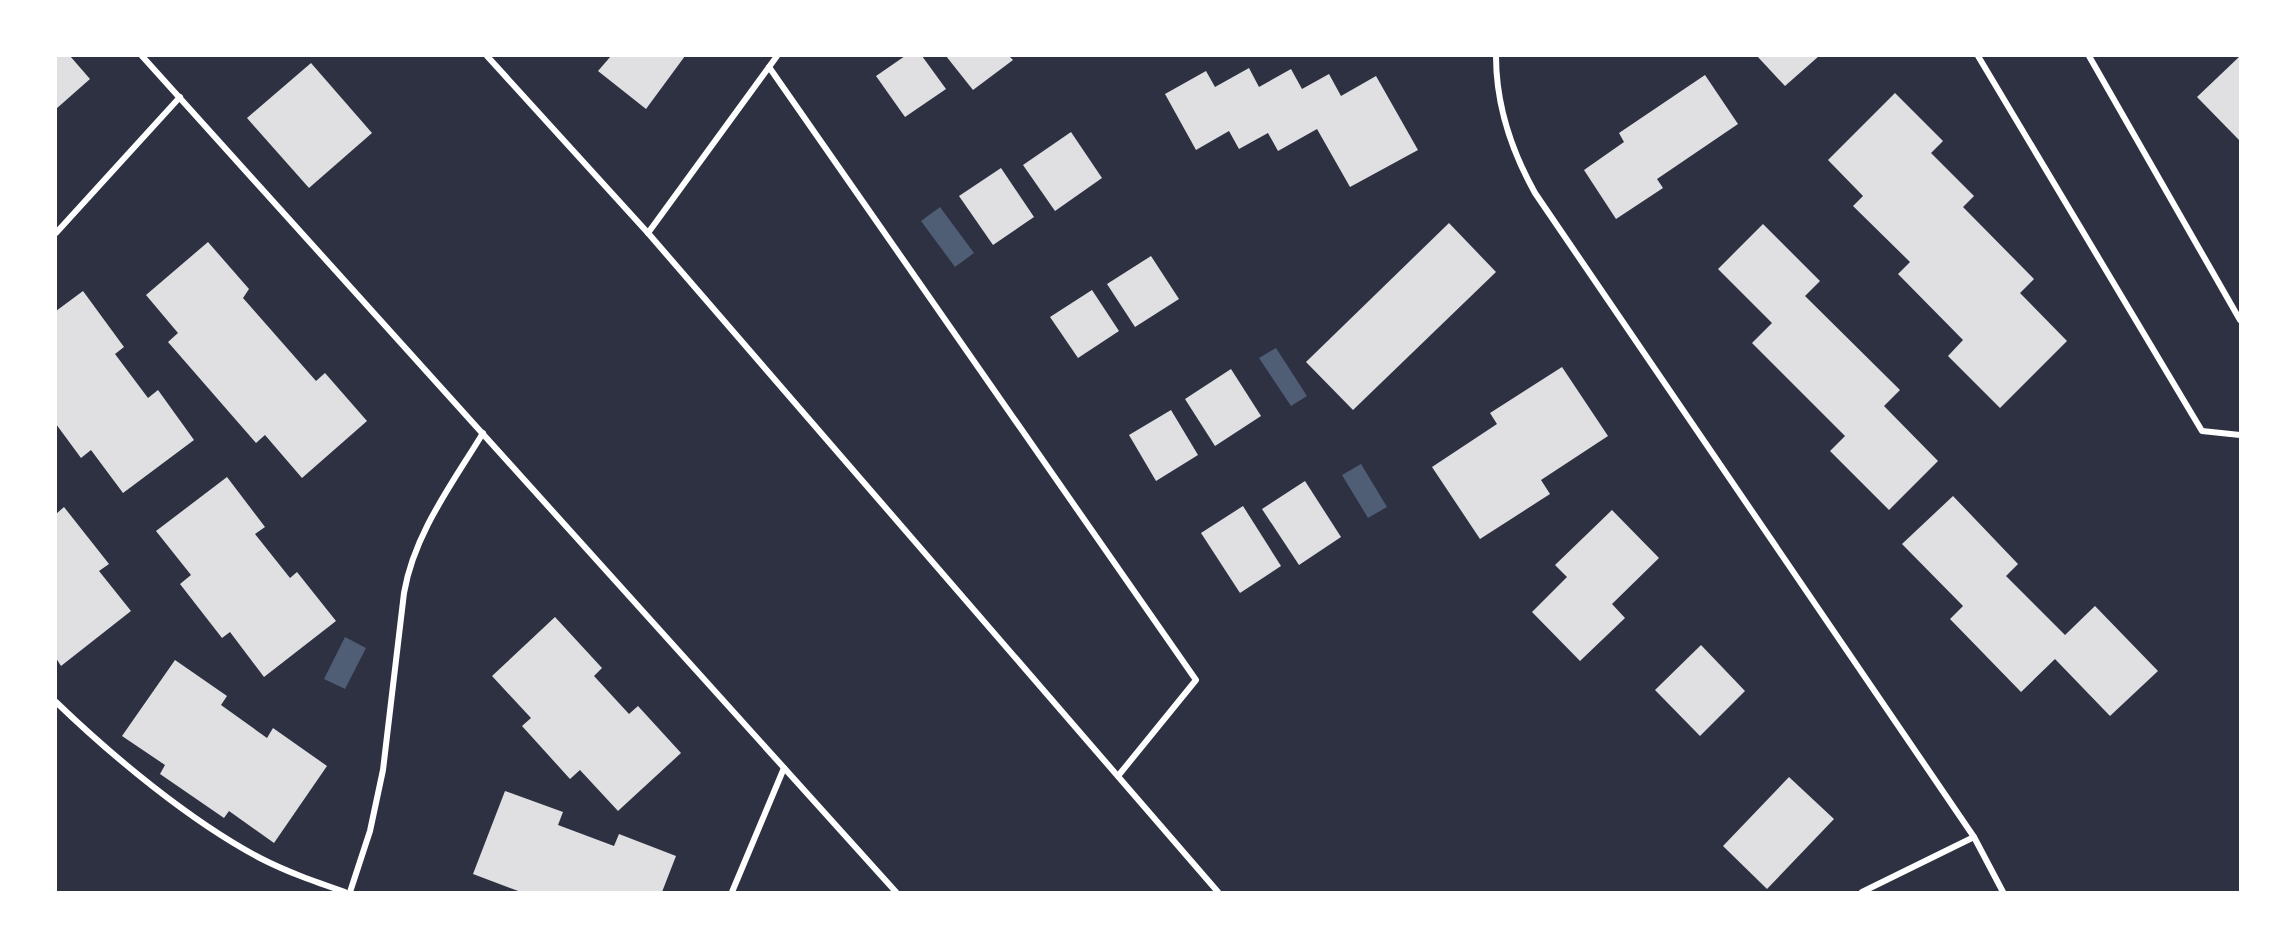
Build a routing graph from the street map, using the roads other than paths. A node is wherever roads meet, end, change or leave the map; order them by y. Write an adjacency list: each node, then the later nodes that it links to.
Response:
1 (142, 56): 8 (street)
2 (487, 56): 10 (street)
3 (777, 56): 7 (street)
4 (1496, 56): 17 (street)
5 (1978, 56): 13 (street)
6 (2089, 56): 11 (street)
7 (769, 66): 10 (street); 16 (street)
8 (180, 97): 9 (street); 12 (street)
9 (56, 233)
10 (648, 233): 16 (street)
11 (2241, 320)
12 (483, 434): 15 (street); 19 (street)
13 (2241, 435)
14 (56, 702): 18 (street)
15 (784, 768): 20 (street); 21 (street)
16 (1118, 777): 22 (street)
17 (1974, 837): 23 (street); 24 (street)
18 (345, 892)
19 (350, 892)
20 (732, 892)
21 (896, 892)
22 (1218, 892)
23 (1862, 892)
24 (2003, 892)

